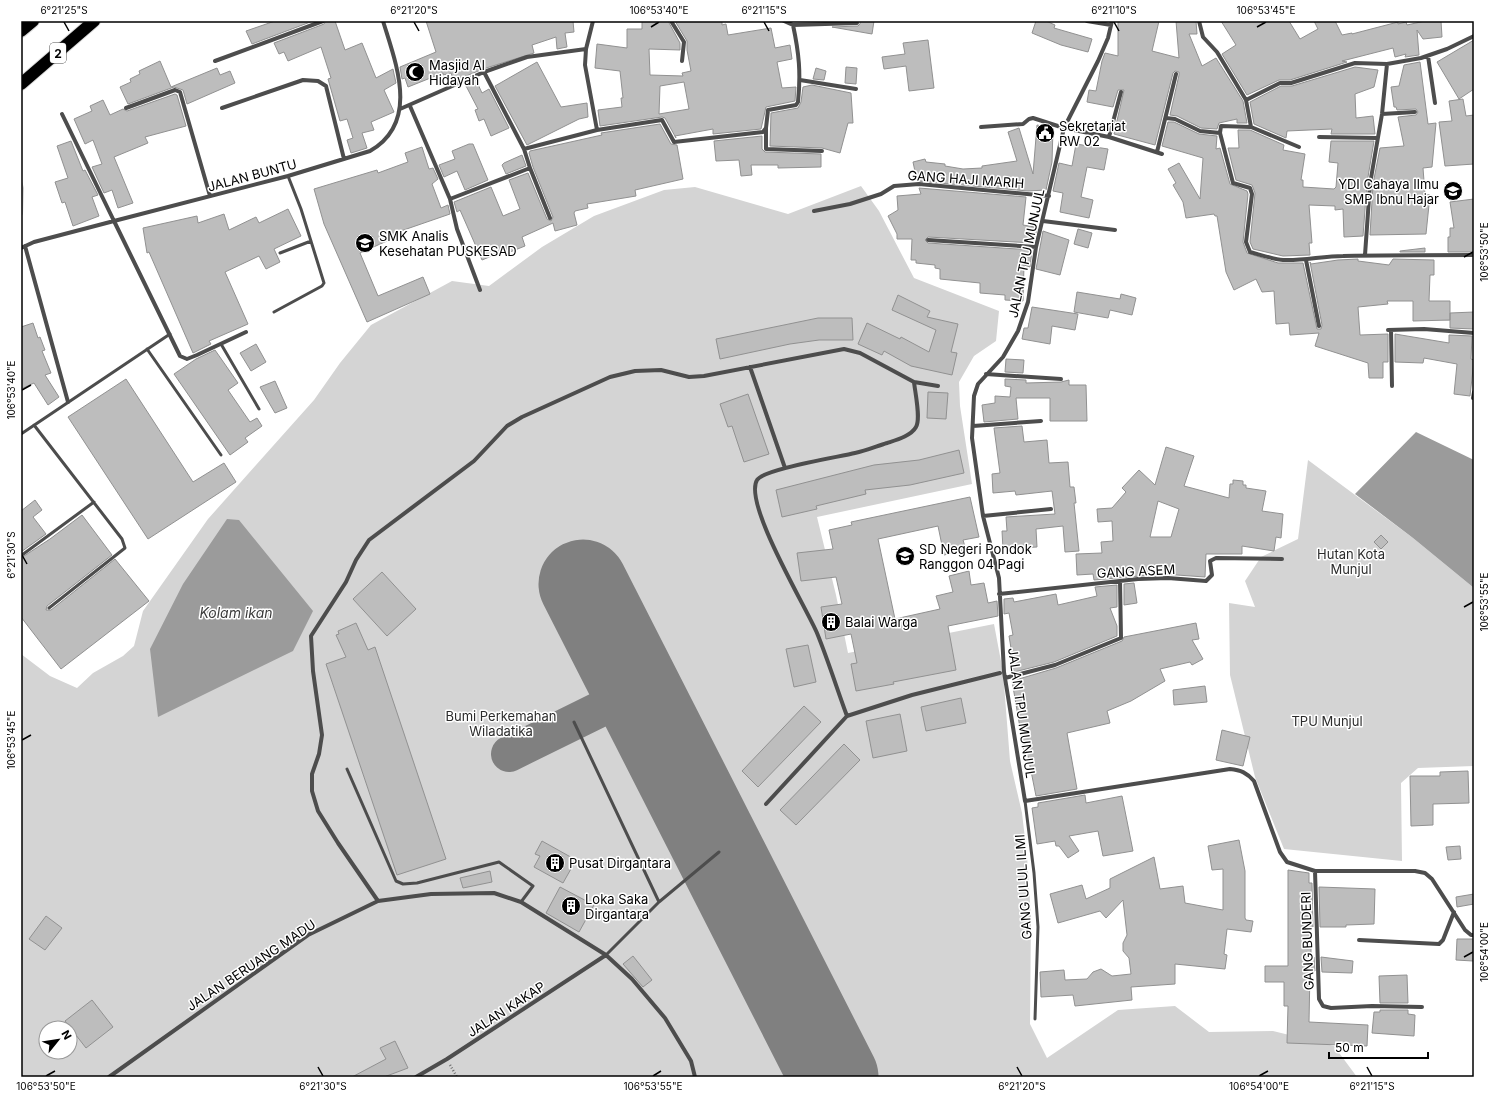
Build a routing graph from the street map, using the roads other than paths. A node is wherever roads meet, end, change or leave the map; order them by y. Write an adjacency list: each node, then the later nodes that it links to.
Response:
1 (33, 21): 13 (highway)
2 (94, 21): 23 (highway, 2)
3 (323, 21): 18 (street)
4 (383, 21): 31 (street, JALAN BUNTU)
5 (592, 21): 15 (street)
6 (671, 21): 17 (street)
7 (784, 21): 12 (street)
8 (1087, 21): 11 (street)
9 (1199, 21): 26 (street)
10 (857, 23): 12 (street)
11 (1111, 23): 39 (street, JALAN TPU MUNJUL)
12 (793, 25): 22 (street)
13 (21, 32)
14 (1474, 36): 16 (street)
15 (586, 49): 20 (street); 40 (street)
16 (1428, 56): 19 (street); 27 (street)
17 (682, 60)
18 (215, 61)
19 (1387, 64): 26 (street); 34 (street)
20 (484, 72): 28 (street); 46 (street)
21 (1176, 74): 35 (street)
22 (800, 80): 24 (street); 38 (street)
23 (21, 84)
24 (856, 89)
25 (1121, 92): 42 (street)
26 (1246, 100): 37 (street)
27 (1435, 103)
28 (410, 106): 31 (street); 55 (street)
29 (126, 108): 53 (street)
30 (222, 108): 50 (street)
31 (400, 109): 50 (street, JALAN BUNTU)
32 (1415, 112): 34 (street)
33 (62, 114): 58 (street)
34 (1382, 114): 44 (street)
35 (1166, 118): 41 (street); 48 (street)
36 (981, 127): 39 (street)
37 (1251, 127): 41 (street); 45 (street)
38 (766, 128): 40 (street); 47 (street)
39 (1064, 128): 42 (street); 54 (street, JALAN TPU MUNJUL)
40 (597, 130): 46 (street)
41 (1220, 133): 68 (street)
42 (1109, 137): 48 (street)
43 (1319, 137): 44 (street)
44 (1377, 138): 66 (street)
45 (1299, 147)
46 (524, 149): 51 (street)
47 (822, 151)
48 (1157, 152): 49 (street)
49 (1162, 154)
50 (344, 159): 52 (street, JALAN BUNTU)
51 (530, 168): 55 (street); 57 (street)
52 (288, 176): 53 (street, JALAN BUNTU); 62 (lane)
53 (210, 196): 58 (street, JALAN BUNTU)
54 (1049, 196): 56 (street, GANG HAJI MARIH); 59 (street, JALAN TPU MUNJUL)
55 (450, 199): 69 (street)
56 (814, 211)
57 (550, 218)
58 (114, 221): 63 (street, JALAN BUNTU); 74 (street)
59 (1043, 221): 60 (street); 64 (street, JALAN TPU MUNJUL)
60 (1115, 230)
61 (928, 240): 64 (street)
62 (311, 241): 65 (lane); 70 (lane)
63 (23, 247): 85 (street)
64 (1036, 247): 78 (street, JALAN TPU MUNJUL)
65 (280, 253)
66 (1365, 255): 67 (street); 68 (street)
67 (1474, 255)
68 (1306, 260): 71 (street)
69 (480, 290)
70 (274, 312)
71 (1319, 326)
72 (246, 332): 75 (street)
73 (1474, 333): 82 (street)
74 (170, 334): 75 (street); 76 (lane)
75 (220, 344): 86 (lane)
76 (147, 350): 85 (lane); 91 (lane)
77 (750, 367): 80 (street); 92 (street); 110 (street)
78 (986, 374): 79 (street); 89 (street, JALAN TPU MUNJUL)
79 (1061, 379)
80 (914, 382): 81 (street); 92 (street)
81 (938, 386)
82 (1392, 386)
83 (1474, 392): 84 (street)
84 (1473, 398)
85 (68, 402): 88 (lane)
86 (259, 409)
87 (1041, 421): 89 (street)
88 (34, 426): 90 (lane); 93 (lane)
89 (973, 426): 95 (street, JALAN TPU MUNJUL)
90 (21, 434)
91 (221, 455)
92 (785, 468): 103 (street)
93 (94, 502): 96 (lane); 100 (lane)
94 (1051, 509): 95 (street)
95 (983, 516): 99 (street, JALAN TPU MUNJUL)
96 (22, 556)
97 (1282, 559): 98 (street, GANG ASEM)
98 (1120, 581): 99 (street, GANG ASEM); 102 (street)
99 (999, 594): 102 (street, JALAN TPU MUNJUL)
100 (49, 608)
101 (1000, 673): 103 (street)
102 (1005, 678): 106 (street, JALAN TPU MUNJUL)
103 (847, 716): 107 (street)
104 (574, 722): 112 (lane)
105 (347, 769): 111 (lane)
106 (1025, 801): 109 (street); 118 (lane, GANG ULUL ILMI)
107 (766, 804)
108 (719, 852): 112 (lane)
109 (1315, 871): 113 (street); 117 (street, GANG BUNDERI)
110 (378, 901): 111 (street, JALAN BERUANG MADU); 119 (street, JALAN BERUANG MADU)
111 (521, 902): 116 (street, JALAN BERUANG MADU)
112 (659, 902): 116 (lane)
113 (1454, 912): 114 (street); 115 (street)
114 (1474, 935)
115 (1359, 940)
116 (606, 956): 120 (street, JALAN KAKAP); 121 (street, JALAN BERUANG MADU)
117 (1422, 1007)
118 (1035, 1019)
119 (108, 1077)
120 (416, 1077)
121 (695, 1077)

